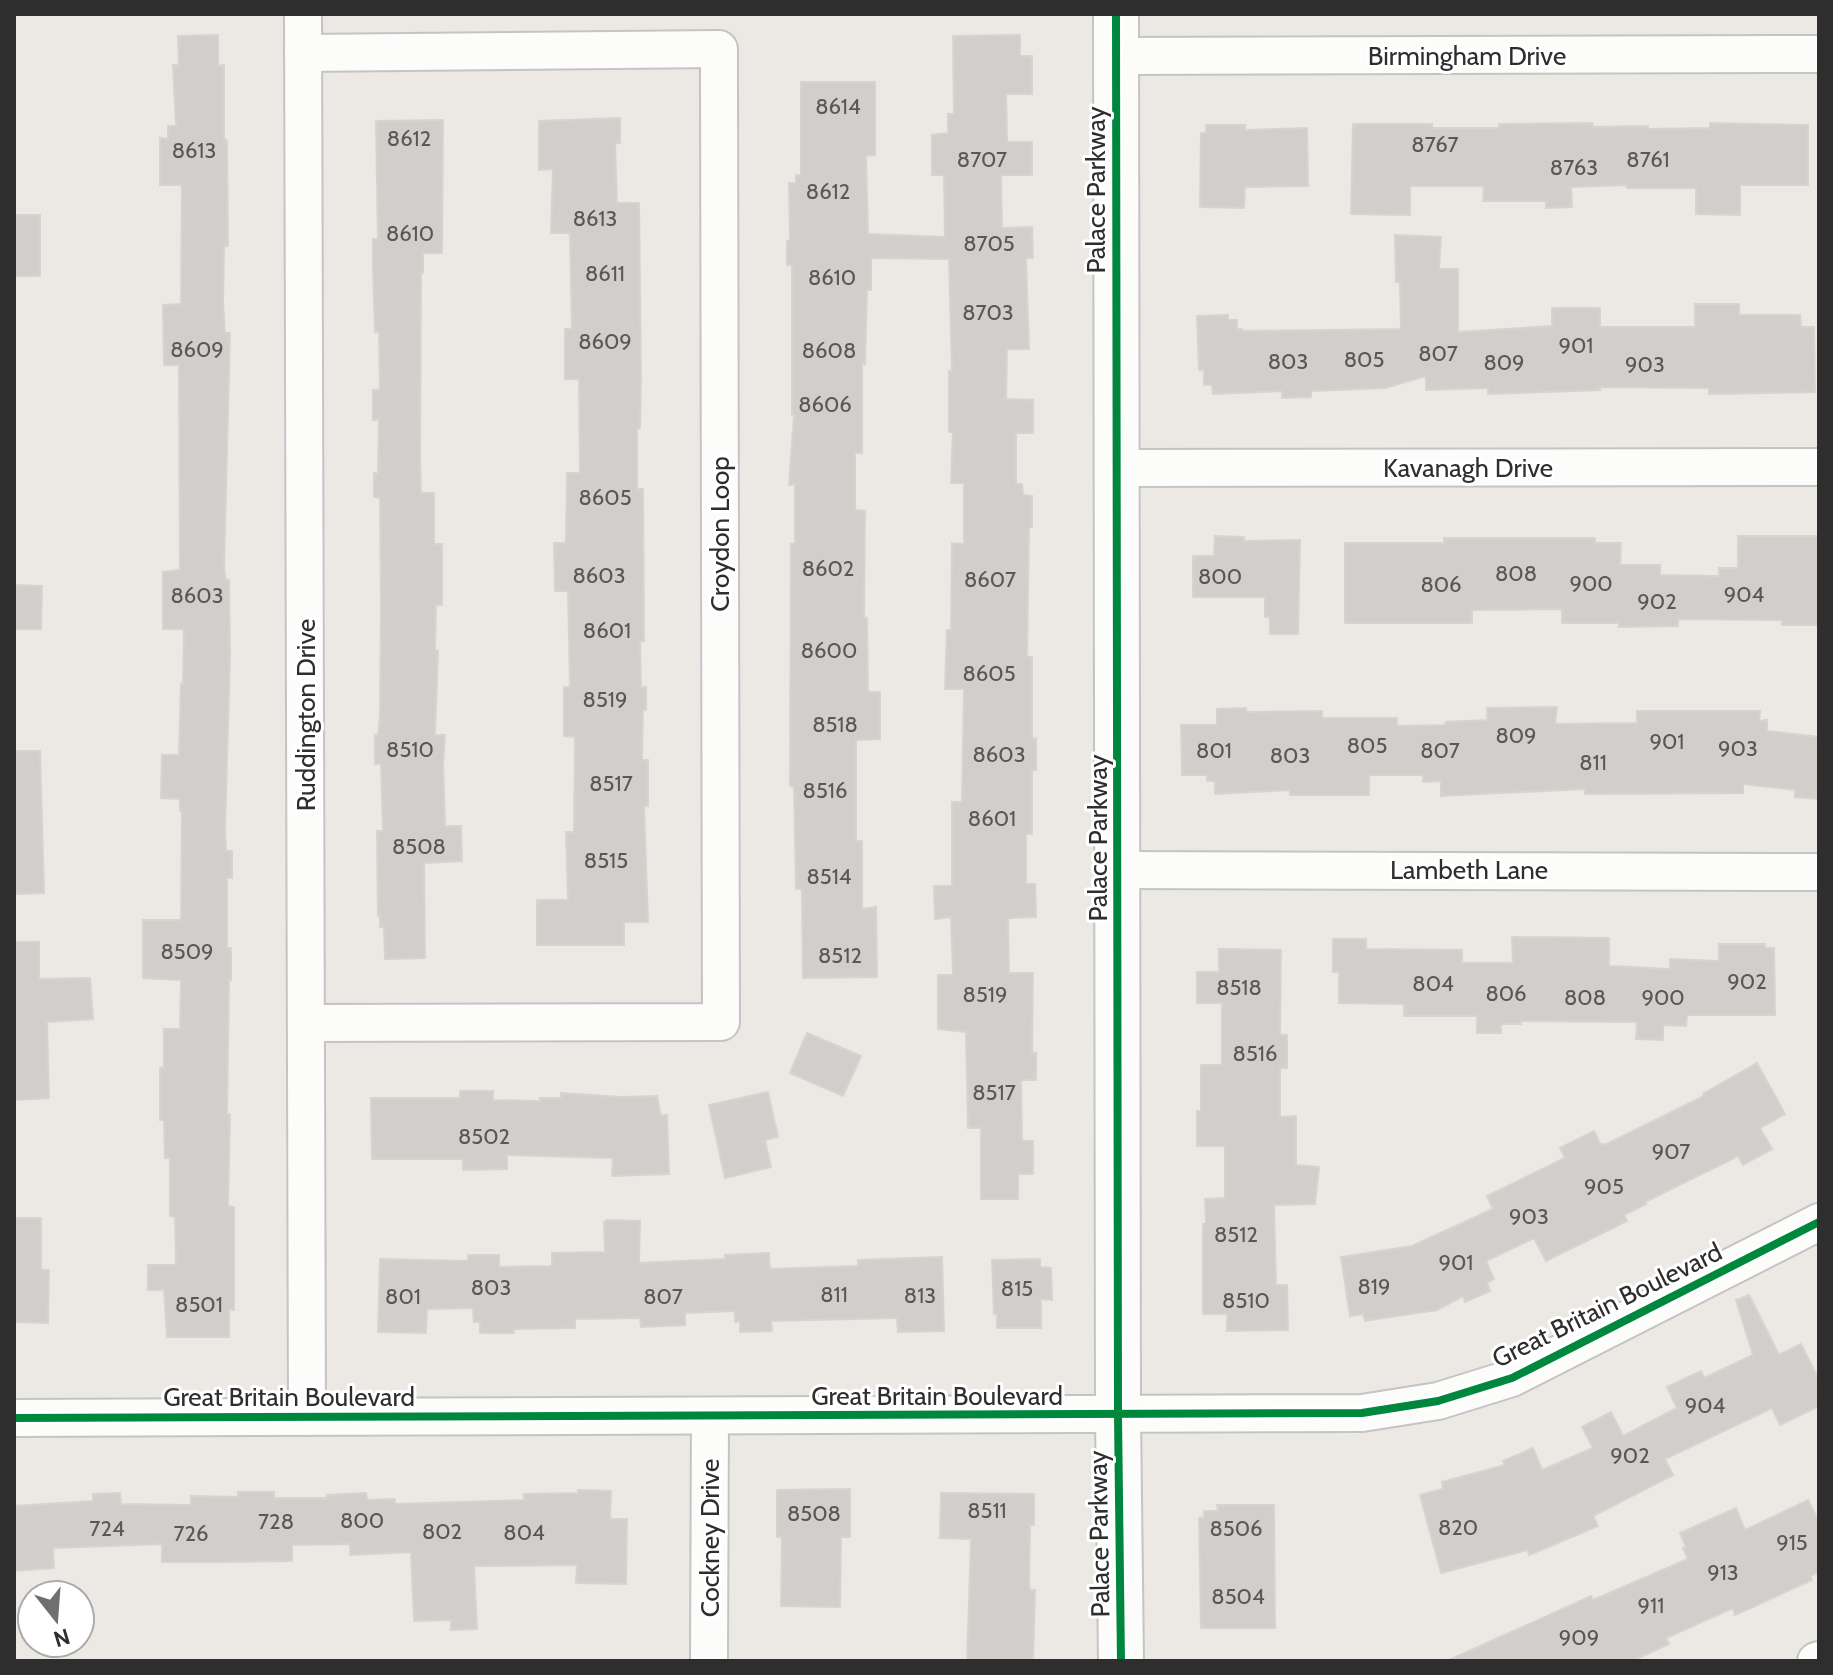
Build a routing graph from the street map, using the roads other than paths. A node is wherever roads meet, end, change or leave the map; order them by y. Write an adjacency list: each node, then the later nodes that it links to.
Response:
1 (303, 14): 3 (street, Ruddington Drive)
2 (1116, 35): 4 (street, Birmingham Drive); 6 (street, Palace Parkway)
3 (303, 53): 9 (street, Ruddington Drive); 9 (street, Croydon Loop)
4 (1819, 54)
5 (1819, 467): 6 (street, Kavanagh Drive)
6 (1116, 468): 7 (street, Palace Parkway)
7 (1118, 870): 8 (street, Lambeth Lane); 12 (street, Palace Parkway)
8 (1819, 872)
9 (307, 1023): 13 (street, Ruddington Drive)
10 (1819, 1222): 12 (street, Great Britain Boulevard)
11 (710, 1416): 12 (street, Great Britain Boulevard); 13 (street, Great Britain Boulevard); 15 (street, Cockney Drive)
12 (1118, 1416): 16 (street, Palace Parkway)
13 (307, 1417): 14 (street, Great Britain Boulevard)
14 (14, 1418)
15 (709, 1661)
16 (1121, 1661)

